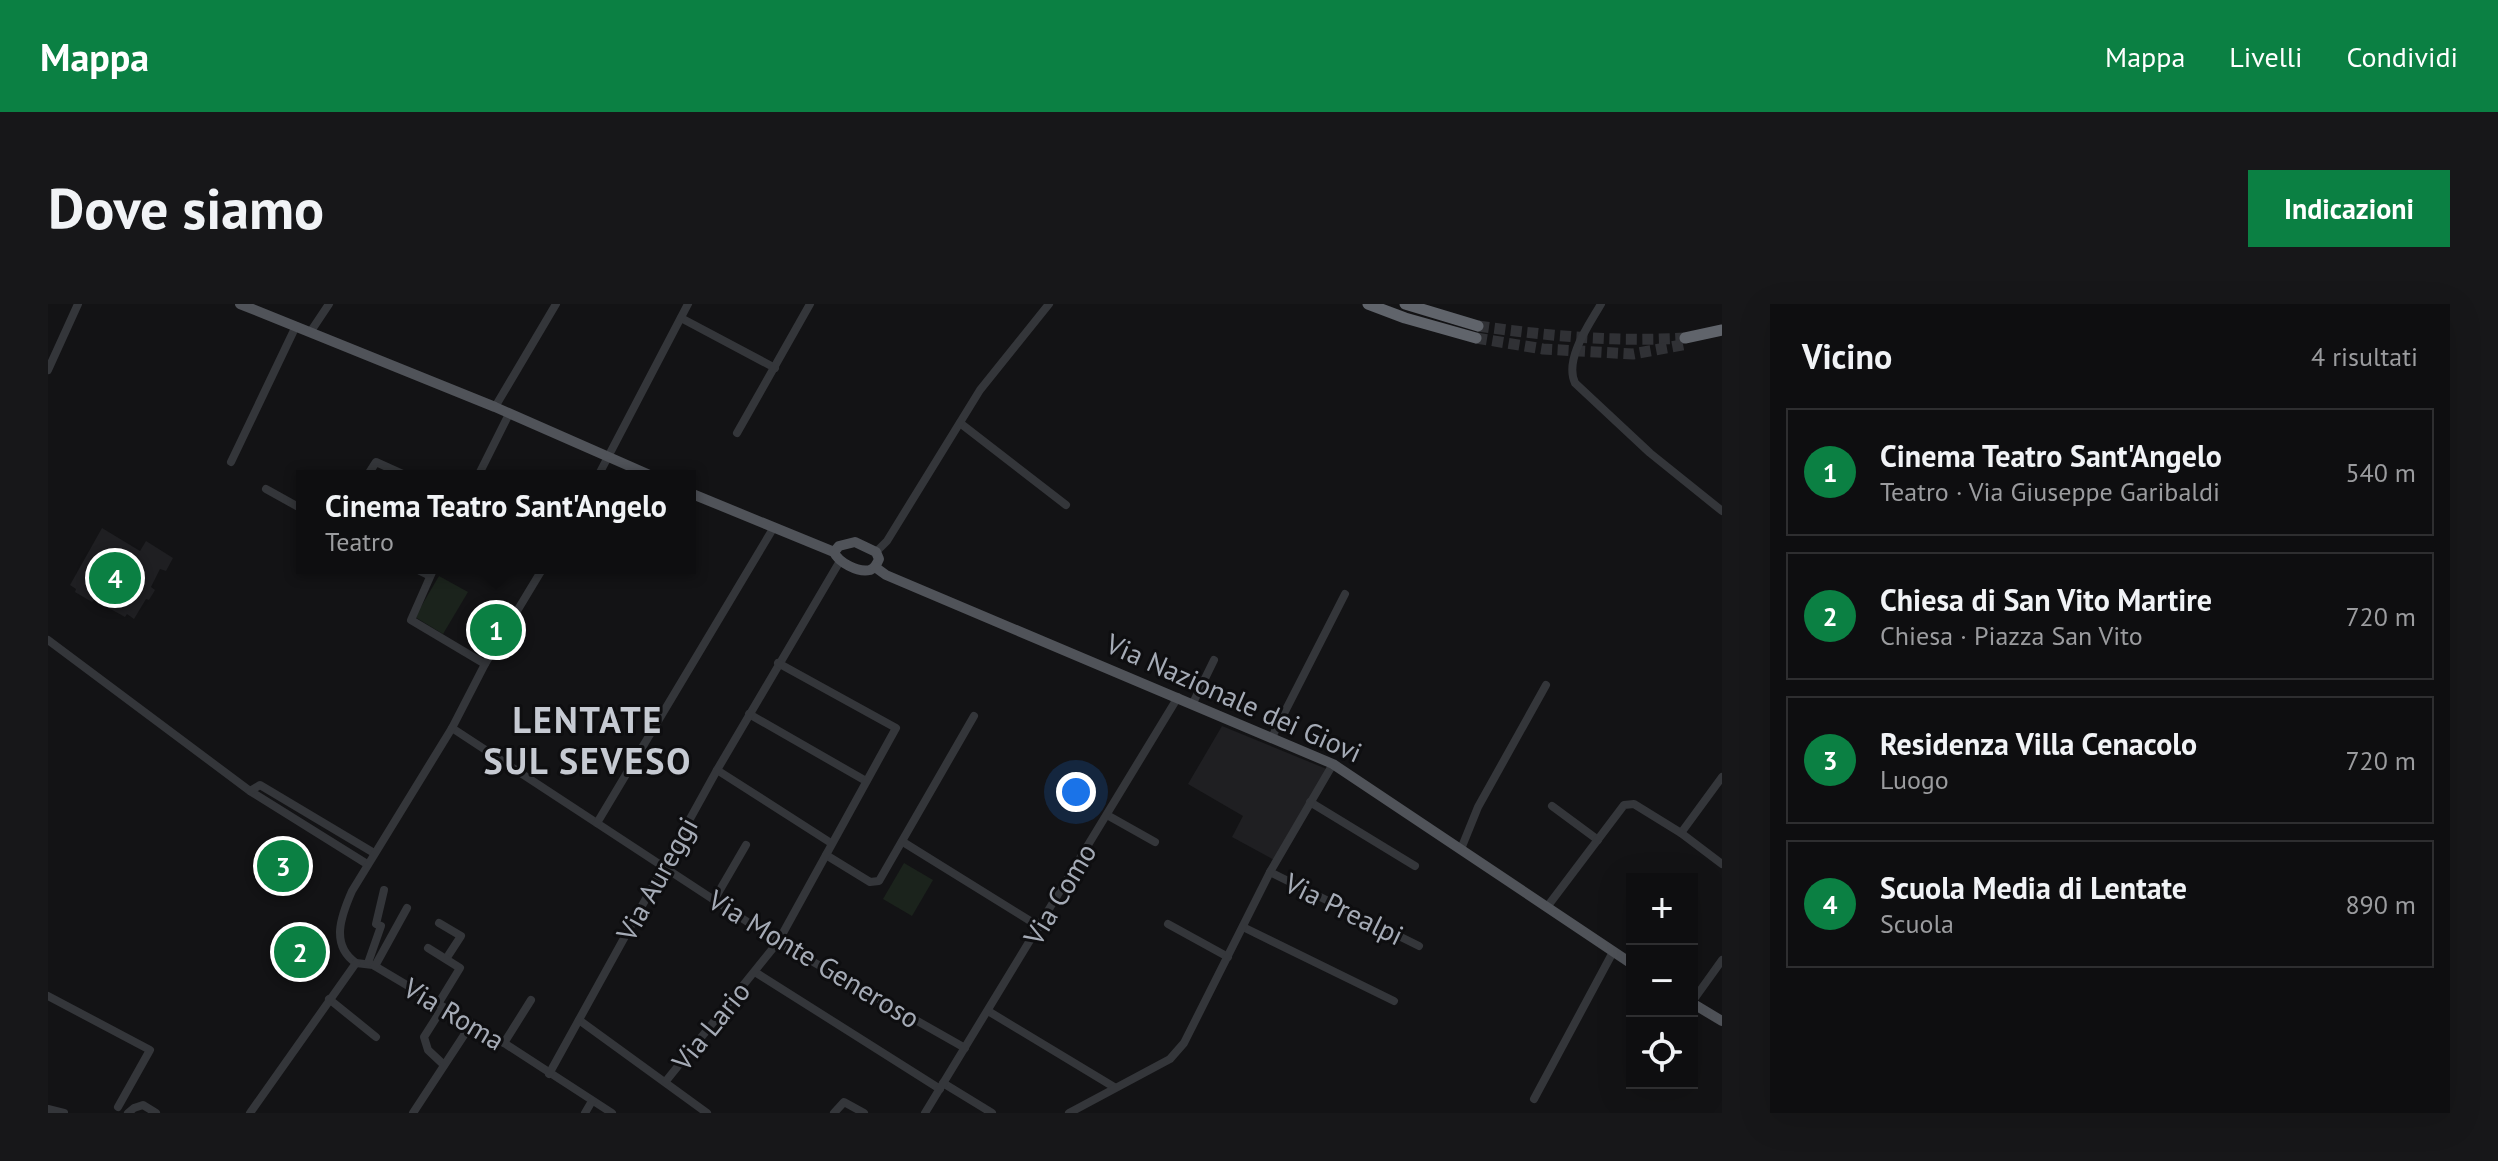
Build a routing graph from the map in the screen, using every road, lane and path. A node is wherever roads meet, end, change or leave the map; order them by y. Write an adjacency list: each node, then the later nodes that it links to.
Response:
1 (81, 304): 17 (street)
2 (240, 304): 12 (main road)
3 (329, 304): 14 (street)
4 (556, 304): 18 (street)
5 (688, 304): 11 (street)
6 (810, 304): 16 (street)
7 (1049, 304): 20 (street)
8 (1368, 304): 9 (highway)
9 (1405, 304)
10 (1601, 304): 33 (street)
11 (681, 318): 16 (street); 22 (street)
12 (296, 326): 14 (main road); 23 (street)
13 (1722, 330): 15 (highway)
14 (311, 331): 18 (main road)
15 (1722, 339)
16 (775, 368): 21 (street)
17 (48, 370)
18 (495, 407): 19 (main road)
19 (509, 414): 22 (main road); 26 (street)
20 (960, 423): 31 (street); 35 (street)
21 (737, 433)
22 (610, 457): 27 (street); 28 (main road)
23 (231, 462)
24 (371, 470): 25 (street)
25 (394, 470)
26 (481, 470)
27 (602, 470)
28 (639, 470)
29 (266, 489): 32 (street)
30 (696, 495): 34 (main road, Via Nazionale dei Giovi)
31 (1066, 505)
32 (296, 506)
33 (1722, 511)
34 (774, 527): 36 (main road, Via Nazionale dei Giovi); 60 (street)
35 (876, 552): 36 (main road, Via Nazionale dei Giovi); 37 (main road)
36 (837, 557): 37 (main road, Via Nazionale dei Giovi); 43 (street, Via Aureggi)
37 (875, 567): 46 (main road, Via Nazionale dei Giovi)
38 (431, 574): 44 (street)
39 (539, 574): 44 (street)
40 (1345, 594): 51 (street)
41 (48, 640): 56 (street)
42 (1214, 660): 47 (street)
43 (778, 663): 48 (street, Via Aureggi); 55 (street, Via Lario)
44 (485, 664): 50 (street)
45 (1546, 685): 67 (street)
46 (1178, 697): 47 (main road, Via Nazionale dei Giovi); 59 (street, Via Como)
47 (1193, 703): 51 (main road, Via Nazionale dei Giovi)
48 (749, 714): 53 (street, Via Aureggi); 55 (street)
49 (974, 716): 63 (street)
50 (452, 728): 60 (street, Via Monte Generoso); 68 (street)
51 (1272, 737): 52 (main road, Via Nazionale dei Giovi)
52 (1333, 764): 57 (street); 67 (main road, Via Nazionale dei Giovi)
53 (717, 770): 65 (street); 73 (street, Via Aureggi)
54 (1722, 777): 61 (street)
55 (866, 781): 65 (street, Via Lario)
56 (250, 791): 68 (street); 70 (street)
57 (1310, 802): 72 (street); 74 (street)
58 (1552, 806): 62 (street)
59 (1107, 815): 64 (street); 81 (street, Via Como)
60 (597, 823): 73 (street, Via Monte Generoso)
61 (1681, 833): 62 (street); 71 (street)
62 (1598, 840): 77 (street)
63 (903, 842): 69 (street); 81 (street)
64 (1155, 842)
65 (831, 843): 69 (street, Via Lario)
66 (746, 845): 76 (street)
67 (1461, 849): 77 (main road, Via Nazionale dei Giovi)
68 (374, 853): 70 (street)
69 (826, 855): 83 (street, Via Lario)
70 (367, 864): 91 (street)
71 (1722, 864)
72 (1415, 866)
73 (664, 868): 76 (street, Via Monte Generoso); 102 (street, Via Aureggi)
74 (1270, 872): 82 (street); 84 (street, Via Prealpi)
75 (384, 890): 92 (street)
76 (714, 900): 83 (street, Via Monte Generoso)
77 (1547, 907): 86 (main road, Via Nazionale dei Giovi)
78 (407, 908): 92 (street)
79 (439, 923): 88 (street)
80 (1168, 924): 87 (street)
81 (1040, 927): 101 (street, Via Como)
82 (1243, 927): 87 (street); 98 (street)
83 (778, 942): 93 (street, Via Lario); 107 (street, Via Monte Generoso)
84 (1419, 946)
85 (428, 948): 88 (street)
86 (1613, 952): 89 (main road, Via Nazionale dei Giovi); 113 (street)
87 (1228, 957): 112 (street)
88 (446, 959): 100 (street)
89 (1626, 960)
90 (1722, 960): 94 (street)
91 (356, 963): 92 (street); 96 (street)
92 (371, 965): 100 (street, Via Roma)
93 (755, 972): 110 (street, Via Lario); 111 (street)
94 (1698, 994)
95 (48, 996): 115 (street)
96 (329, 999): 105 (street); 121 (street)
97 (531, 1000): 106 (street)
98 (1394, 1001)
99 (1698, 1006): 103 (main road)
100 (443, 1007): 104 (street, Via Roma); 108 (street)
101 (988, 1011): 107 (street, Via Como); 112 (street)
102 (579, 1020): 109 (street, Via Aureggi); 110 (street)
103 (1722, 1021)
104 (472, 1023): 106 (street, Via Roma); 108 (street)
105 (376, 1037)
106 (504, 1043): 109 (street, Via Roma)
107 (965, 1048): 111 (street, Via Como)
108 (444, 1065): 122 (street)
109 (549, 1074): 114 (street, Via Roma)
110 (666, 1081): 125 (street)
111 (941, 1086): 127 (street, Via Como); 128 (street)
112 (1114, 1087): 129 (street)
113 (1534, 1099)
114 (592, 1101): 123 (street); 124 (street, Via Roma)
115 (118, 1107)
116 (48, 1109): 118 (street)
117 (835, 1111): 126 (street)
118 (64, 1113)
119 (129, 1113): 120 (street)
120 (156, 1113)
121 (250, 1113)
122 (413, 1113)
123 (585, 1113)
124 (612, 1113)
125 (707, 1113)
126 (864, 1113)
127 (925, 1113)
128 (992, 1113)
129 (1069, 1113)

